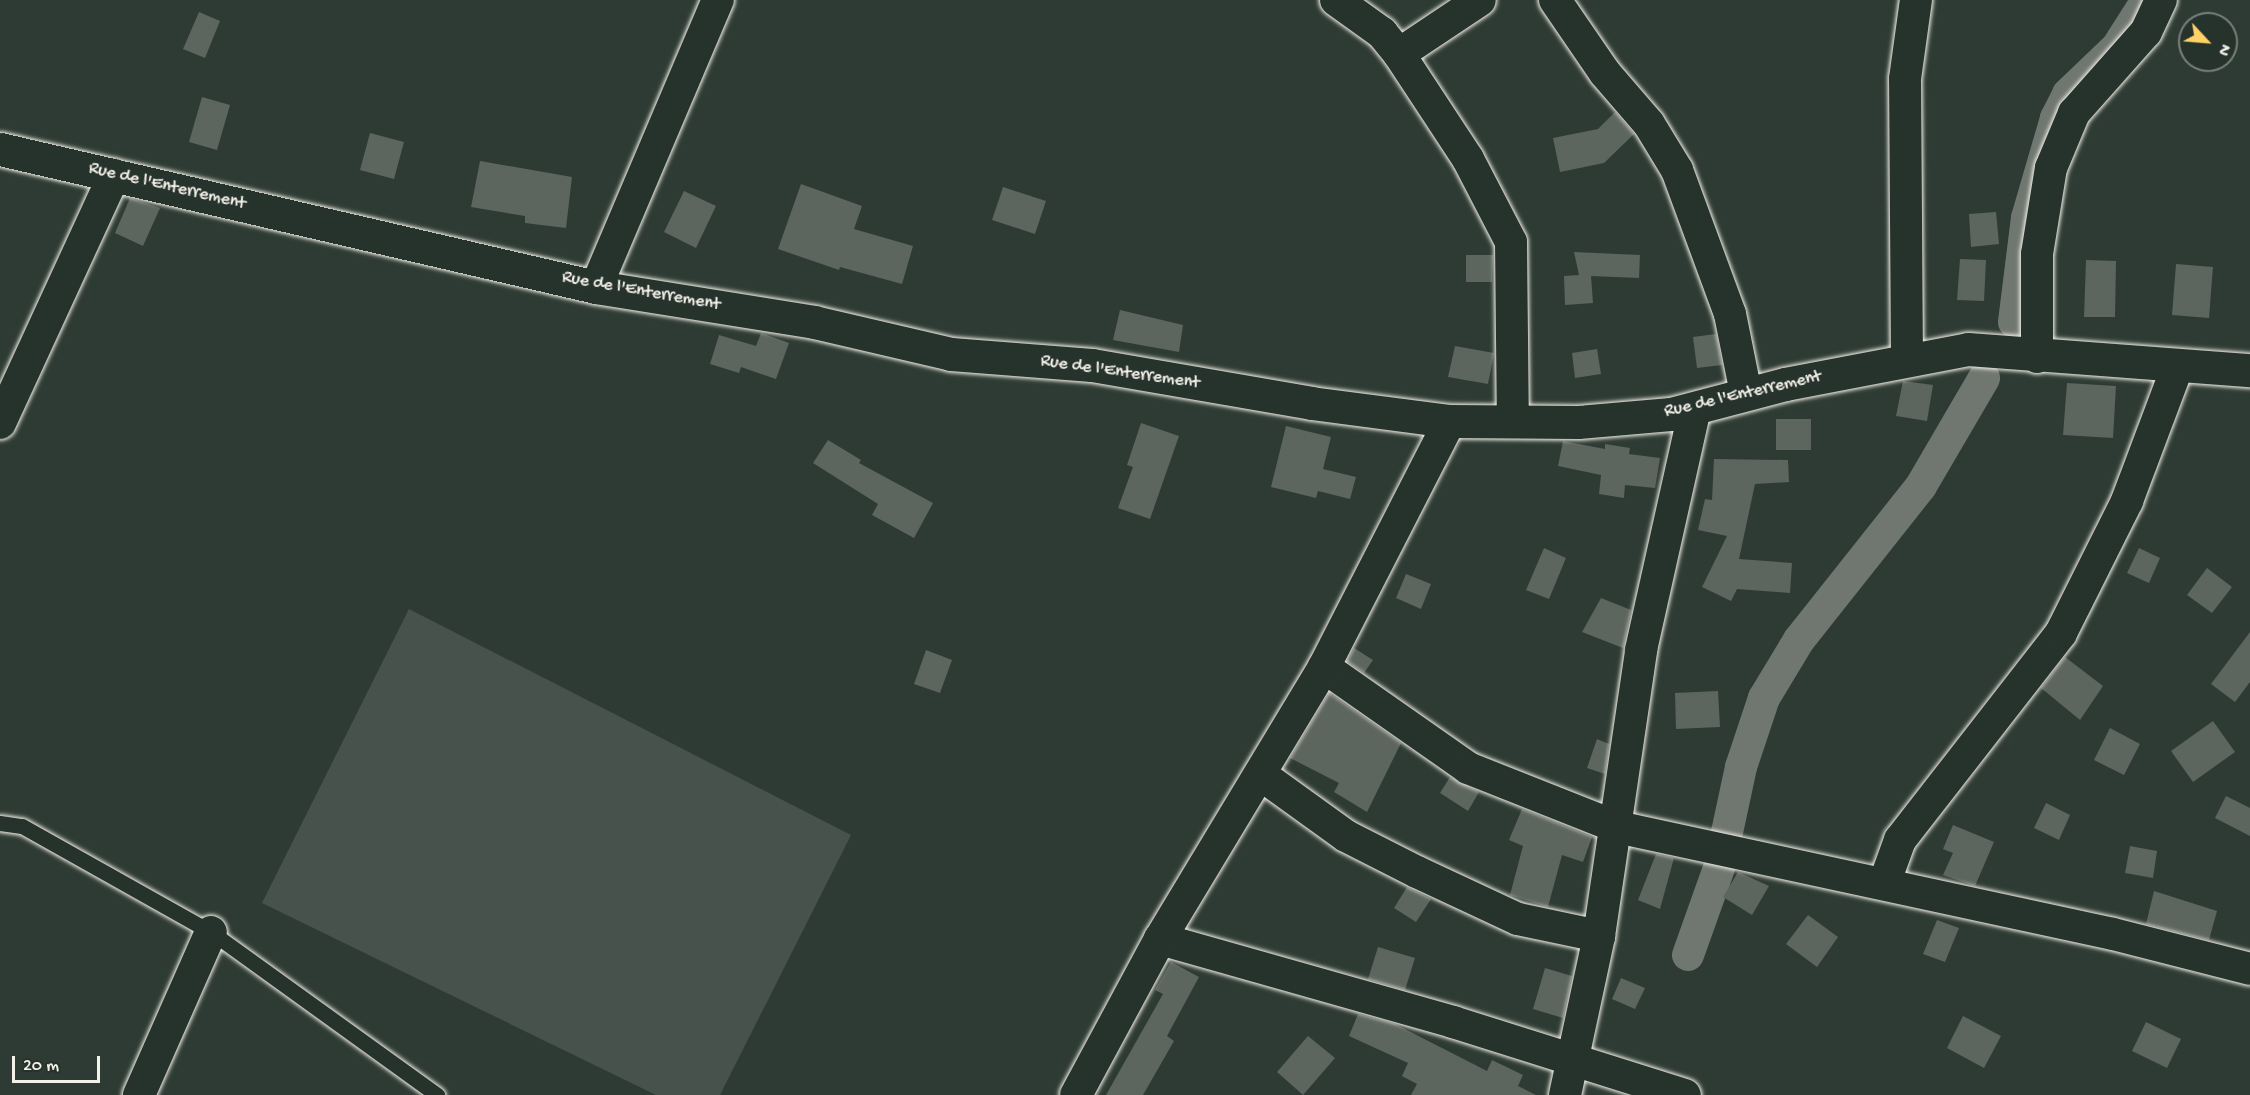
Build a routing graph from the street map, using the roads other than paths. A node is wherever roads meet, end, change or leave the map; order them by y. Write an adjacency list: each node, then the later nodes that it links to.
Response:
1 (718, 0): 10 (street)
2 (1336, 0): 7 (street)
3 (1480, 0): 7 (street)
4 (1555, 0): 15 (street)
5 (1916, 0): 12 (street)
6 (2161, 0): 11 (street)
7 (1400, 54): 18 (street)
8 (0, 149): 9 (street, Rue de l'Enterrement)
9 (114, 175): 10 (street, Rue de l'Enterrement); 19 (street)
10 (596, 287): 17 (street, Rue de l'Enterrement)
11 (2037, 357): 12 (street, Rue de l'Enterrement); 13 (street, Rue de l'Enterrement)
12 (1907, 360): 15 (street, Rue de l'Enterrement)
13 (2178, 365): 14 (street, Rue de l'Enterrement); 24 (street)
14 (2250, 370)
15 (1746, 393): 16 (street, Rue de l'Enterrement)
16 (1695, 409): 18 (street, Rue de l'Enterrement); 23 (street)
17 (1450, 421): 18 (street, Rue de l'Enterrement); 20 (street)
18 (1512, 421)
19 (0, 423)
20 (1324, 667): 21 (street); 23 (street)
21 (1260, 774): 26 (street); 27 (street)
22 (0, 823): 25 (lane)
23 (1617, 827): 24 (street); 26 (street)
24 (1884, 884): 28 (street)
25 (211, 932): 30 (street); 31 (lane)
26 (1599, 936): 29 (street)
27 (1160, 939): 29 (street); 32 (street)
28 (2250, 969)
29 (1576, 1060): 33 (street); 34 (street)
30 (139, 1095)
31 (437, 1095)
32 (1076, 1095)
33 (1565, 1095)
34 (1685, 1095)

